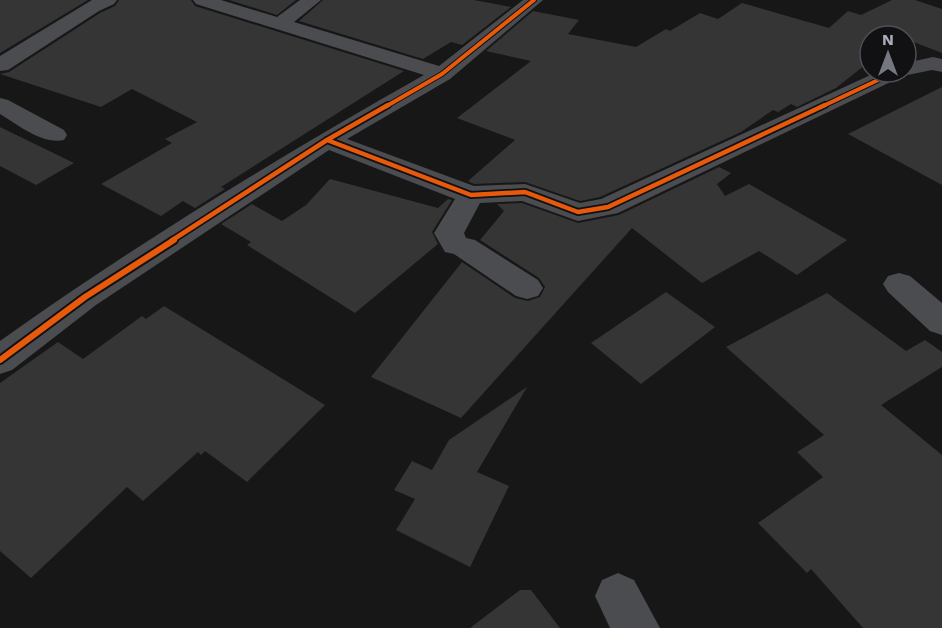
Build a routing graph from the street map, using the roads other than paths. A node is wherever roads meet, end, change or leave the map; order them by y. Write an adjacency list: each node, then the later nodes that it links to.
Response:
1 (202, 0): 5 (street)
2 (312, 0): 5 (street)
3 (534, 0): 9 (street)
4 (91, 2): 6 (street)
5 (281, 23): 9 (street)
6 (0, 65)
7 (942, 66): 8 (street)
8 (918, 67)
9 (442, 74): 13 (street)
10 (869, 84): 14 (street)
11 (0, 105): 12 (street)
12 (55, 135)
13 (327, 141): 14 (street); 18 (street)
14 (471, 195): 16 (street)
15 (899, 284): 17 (street)
16 (527, 288)
17 (942, 322)
18 (0, 360)

